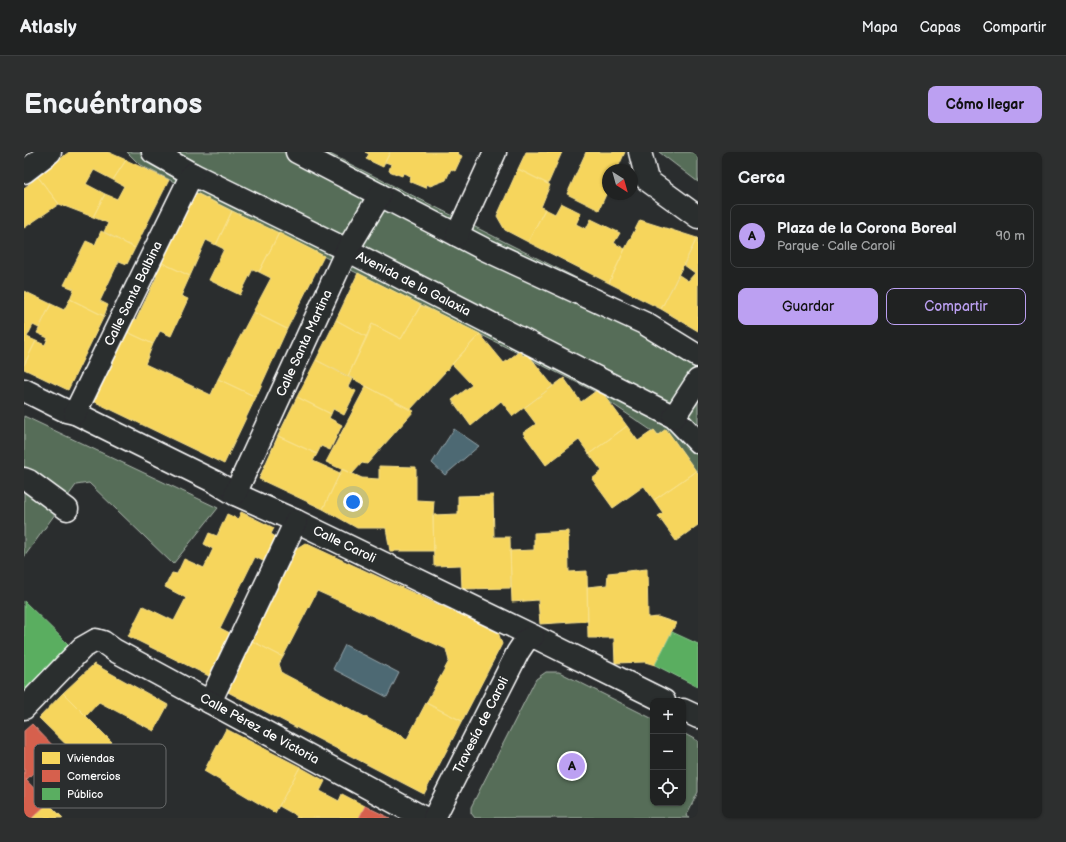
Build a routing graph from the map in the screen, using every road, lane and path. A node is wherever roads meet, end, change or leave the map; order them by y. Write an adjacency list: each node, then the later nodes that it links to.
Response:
1 (50, 152): 6 (street)
2 (153, 152): 7 (street, Avenida de la Galaxia)
3 (297, 152): 8 (street)
4 (496, 152): 10 (street)
5 (640, 152): 9 (street)
6 (24, 172)
7 (192, 174): 11 (street, Avenida de la Galaxia); 15 (street, Calle Santa Balbina)
8 (380, 196): 10 (street); 11 (street, Calle Santa Martina)
9 (698, 217)
10 (457, 235): 12 (street)
11 (347, 250): 16 (street, Avenida de la Galaxia); 19 (street, Calle Santa Martina)
12 (698, 356)
13 (698, 380): 16 (street)
14 (24, 390): 15 (street, Calle Caroli)
15 (75, 414): 19 (street, Calle Caroli)
16 (674, 417): 17 (street, Avenida de la Galaxia)
17 (698, 442)
18 (24, 479): 20 (street)
19 (235, 494): 21 (street, Calle Caroli)
20 (67, 509)
21 (296, 521): 22 (street, Calle Caroli); 24 (street)
22 (533, 636): 23 (street, Calle Caroli); 29 (street, Travesía de Caroli)
23 (658, 698)
24 (210, 702): 25 (street, Calle Pérez de Victoria); 28 (street, Calle Pérez de Victoria)
25 (24, 708)
26 (686, 711): 27 (street)
27 (698, 717)
28 (424, 818)
29 (434, 818)

